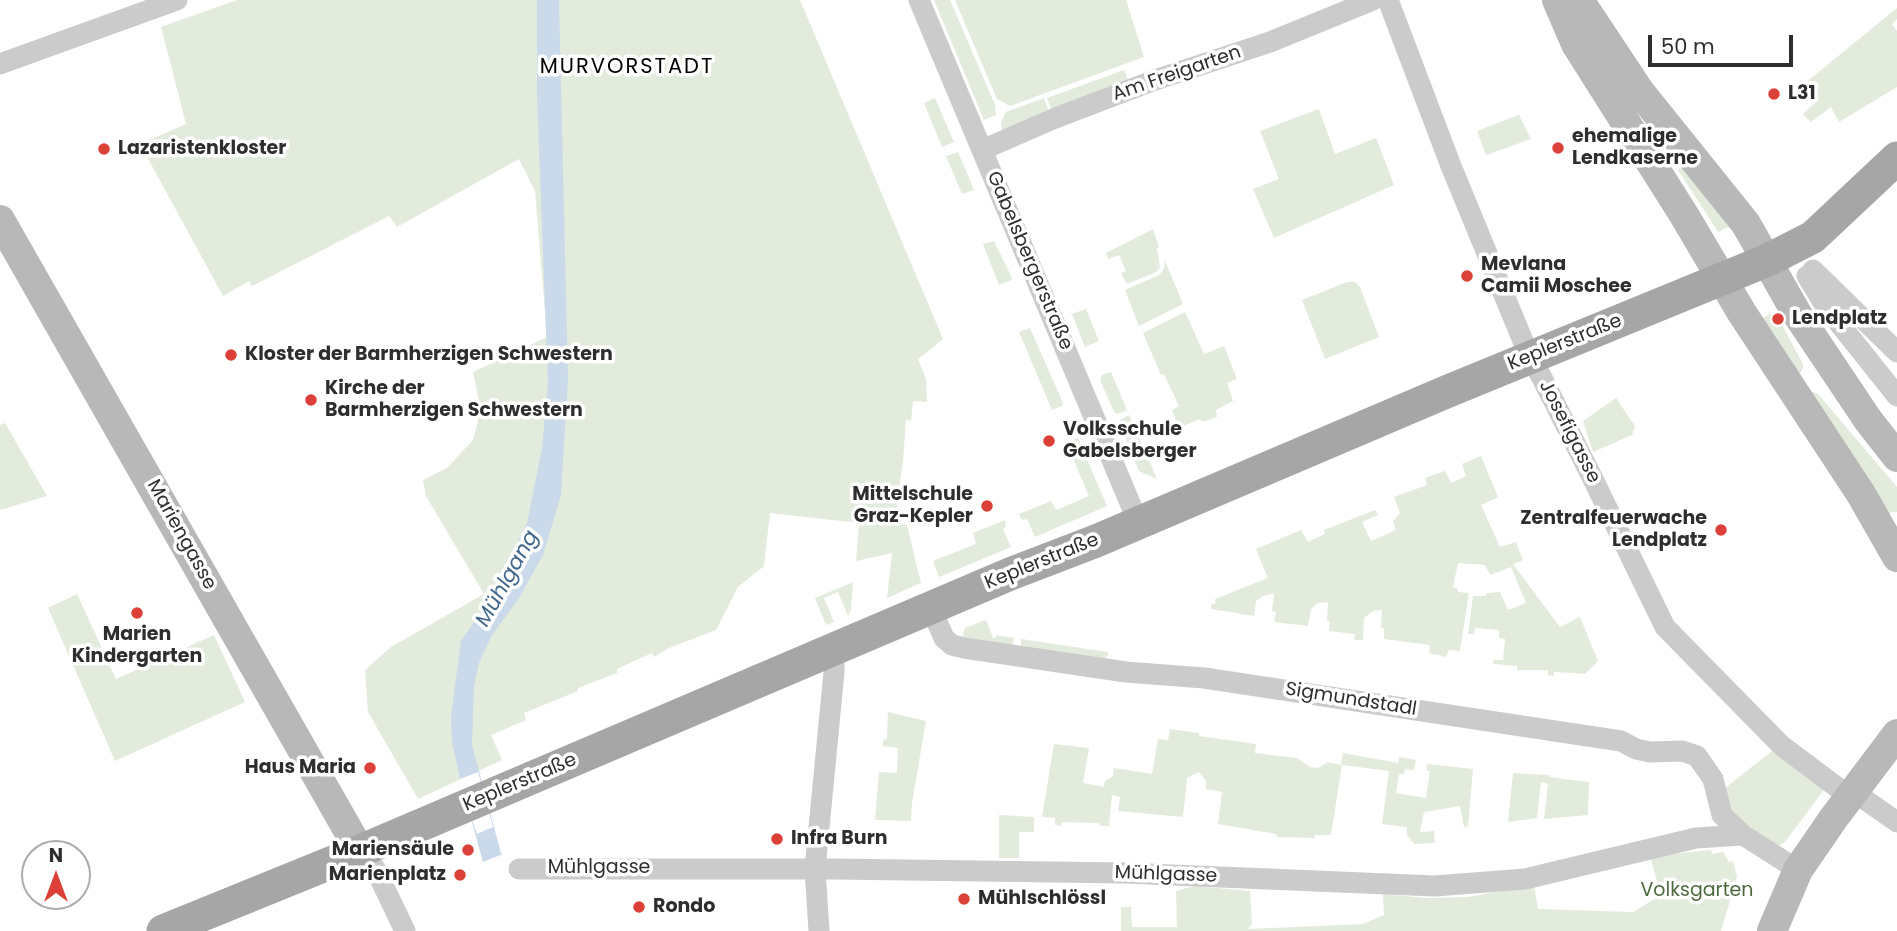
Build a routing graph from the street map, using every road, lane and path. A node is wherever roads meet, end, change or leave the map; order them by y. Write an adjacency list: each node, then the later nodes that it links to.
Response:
1 (177, 0): 8 (street)
2 (919, 0): 9 (street, Gabelsbergerstraße)
3 (1373, 0): 9 (street, Am Freigarten)
4 (1388, 0): 15 (street, Josefigasse)
5 (1557, 0): 7 (main road)
6 (1579, 0): 7 (main road)
7 (1596, 49): 12 (main road); 13 (main road)
8 (0, 64)
9 (982, 150): 20 (street, Gabelsbergerstraße)
10 (1897, 158): 12 (main road, Keplerstraße)
11 (0, 220): 28 (main road, Mariengasse)
12 (1768, 260): 13 (main road, Keplerstraße); 16 (main road)
13 (1723, 279): 15 (main road, Keplerstraße); 17 (main road)
14 (1897, 352): 18 (street)
15 (1530, 358): 20 (main road, Keplerstraße); 25 (street, Josefigasse)
16 (1832, 366): 17 (main road); 19 (main road)
17 (1791, 390): 21 (main road)
18 (1897, 396)
19 (1897, 457)
20 (1138, 522): 22 (main road, Keplerstraße)
21 (1897, 557)
22 (931, 608): 23 (main road, Keplerstraße); 27 (street, Sigmundstadl)
23 (834, 650): 28 (main road, Keplerstraße); 30 (street)
24 (1897, 734): 25 (main road)
25 (1852, 795): 26 (street, Josefigasse); 31 (main road)
26 (1897, 822)
27 (1743, 835): 30 (street, Mühlgasse); 31 (street)
28 (360, 851): 32 (main road, Keplerstraße); 33 (street)
29 (519, 869): 30 (street, Mühlgasse)
30 (815, 869): 34 (street)
31 (1798, 870): 35 (main road)
32 (163, 931)
33 (405, 931)
34 (819, 931)
35 (1772, 931)

